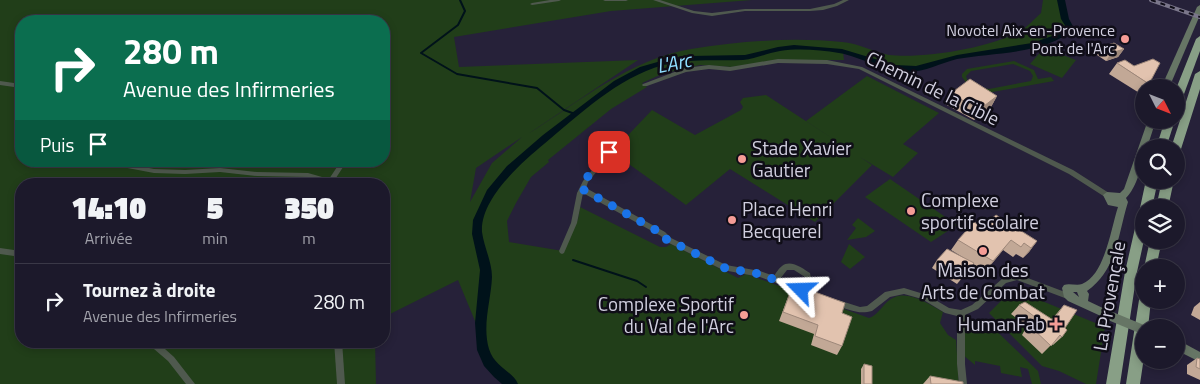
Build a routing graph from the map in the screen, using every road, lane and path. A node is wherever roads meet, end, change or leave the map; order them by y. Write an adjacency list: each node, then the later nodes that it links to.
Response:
1 (559, 0): 6 (street)
2 (604, 0): 3 (street)
3 (626, 0)
4 (655, 0): 5 (street)
5 (847, 0)
6 (532, 4)
7 (1200, 7): 10 (main road)
8 (1200, 39): 11 (highway)
9 (1200, 74): 16 (highway)
10 (1169, 79)
11 (1185, 79)
12 (0, 84): 13 (street)
13 (15, 85)
14 (645, 85): 23 (street, Chemin de la Cible)
15 (1149, 129): 24 (main road)
16 (1179, 139)
17 (620, 140): 22 (street)
18 (133, 167): 20 (street)
19 (340, 167): 21 (street)
20 (317, 178)
21 (331, 178)
22 (582, 189): 27 (street); 29 (street)
23 (1107, 195): 24 (main road)
24 (1119, 202): 30 (main road)
25 (1136, 249): 43 (highway, La Provençale)
26 (0, 251): 28 (street)
27 (562, 251)
28 (15, 253)
29 (776, 279): 31 (street); 31 (street)
30 (1076, 295): 33 (street); 34 (main road, bridge)
31 (820, 297): 33 (street)
32 (1144, 309): 39 (highway, La Provençale)
33 (961, 313): 42 (street)
34 (1135, 326)
35 (158, 348): 40 (street)
36 (338, 348): 41 (street)
37 (1185, 349): 38 (main road)
38 (1200, 357)
39 (1134, 382)
40 (191, 384)
41 (341, 384)
42 (963, 384)
43 (1113, 384)

